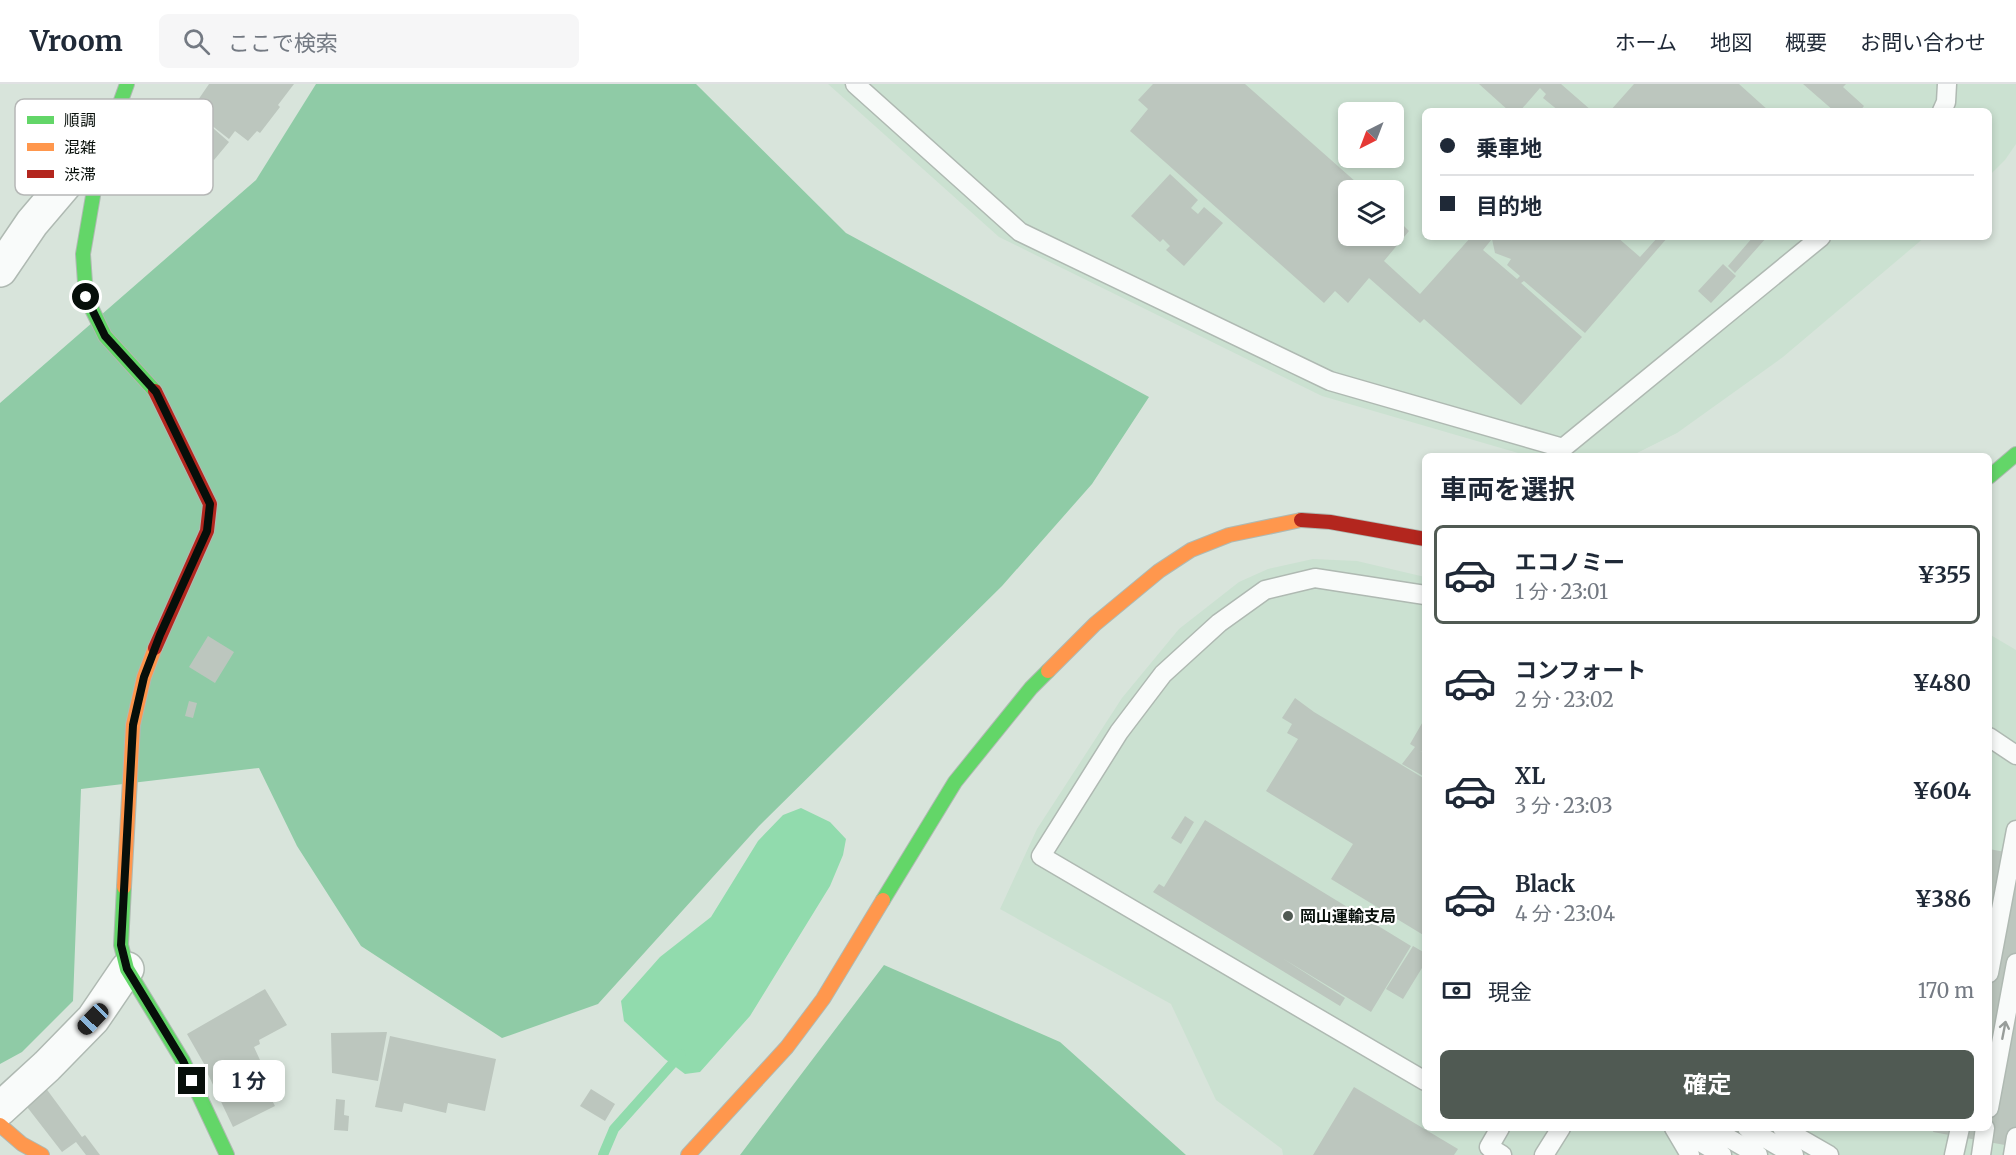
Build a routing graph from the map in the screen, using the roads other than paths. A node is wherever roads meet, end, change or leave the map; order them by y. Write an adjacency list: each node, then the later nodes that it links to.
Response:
1 (127, 84): 4 (street)
2 (855, 84): 8 (lane)
3 (1947, 84): 5 (lane)
4 (122, 99)
5 (1943, 108)
6 (56, 195): 9 (street)
7 (93, 195): 19 (street)
8 (1817, 240)
9 (0, 270)
10 (2016, 453): 11 (street)
11 (1992, 474)
12 (1422, 538): 37 (street)
13 (1422, 596): 20 (lane)
14 (1992, 739): 15 (lane)
15 (2016, 755)
16 (2016, 830): 17 (lane)
17 (1992, 957)
18 (2016, 963): 21 (lane, one-way to 18)
19 (127, 969): 22 (street); 36 (street)
20 (1422, 1079)
21 (1992, 1092)
22 (0, 1109)
23 (0, 1125): 35 (street)
24 (1499, 1131): 34 (lane)
25 (1559, 1131): 38 (lane)
26 (1676, 1131): 39 (lane)
27 (1691, 1131): 40 (lane)
28 (1716, 1131): 41 (lane)
29 (1752, 1131): 42 (lane)
30 (1787, 1131): 43 (lane)
31 (1959, 1131): 44 (lane)
32 (1985, 1131): 45 (lane)
33 (2016, 1137): 46 (lane)
34 (1492, 1152)
35 (42, 1155)
36 (227, 1155)
37 (688, 1155)
38 (1544, 1155)
39 (1690, 1155)
40 (1722, 1155)
41 (1758, 1155)
42 (1794, 1155)
43 (1829, 1155)
44 (1954, 1155)
45 (1981, 1155)
46 (2013, 1155)

